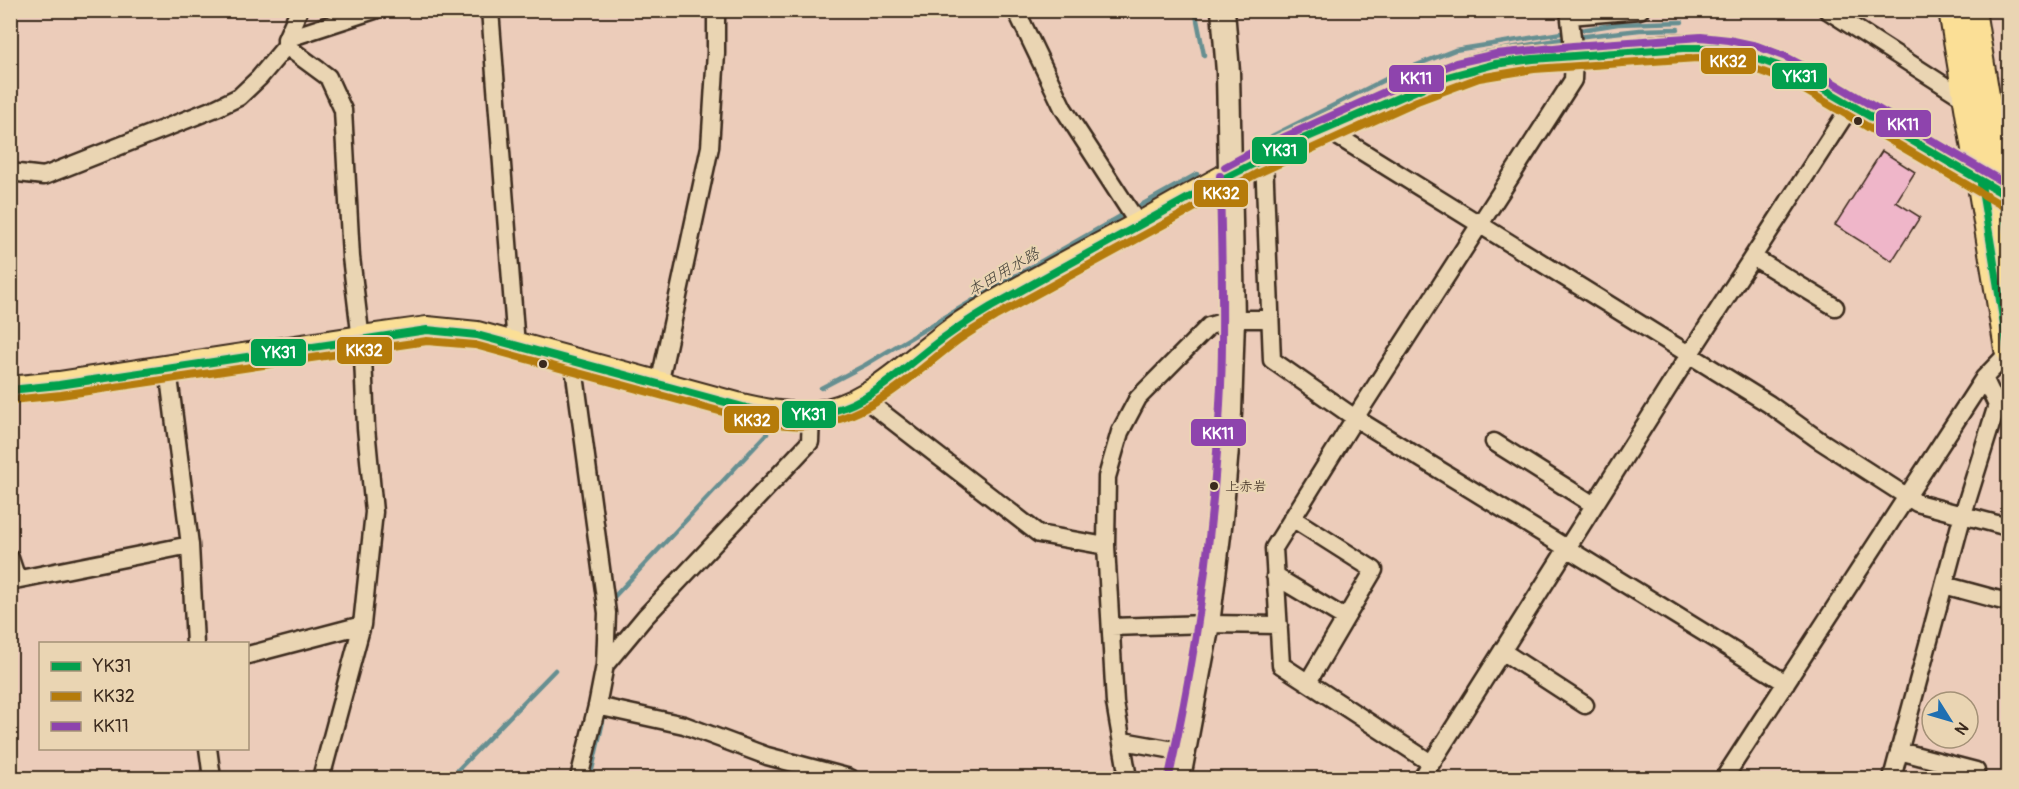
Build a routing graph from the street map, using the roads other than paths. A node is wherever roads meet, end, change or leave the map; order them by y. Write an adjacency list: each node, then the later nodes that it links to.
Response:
1 (299, 10): 12 (street)
2 (375, 10): 12 (street)
3 (490, 10): 31 (street)
4 (716, 10): 37 (street)
5 (1016, 10): 23 (street)
6 (1223, 10): 20 (street)
7 (1640, 10): 11 (street)
8 (1827, 10): 14 (street)
9 (1952, 10): 14 (main road)
10 (1972, 10): 16 (main road)
11 (1569, 13): 13 (street)
12 (286, 42): 19 (street); 30 (street)
13 (1574, 56): 15 (main road); 17 (main road); 24 (street)
14 (1967, 100): 21 (main road)
15 (1852, 104): 21 (main road); 26 (street)
16 (1999, 120): 22 (main road)
17 (1326, 129): 18 (main road); 24 (street)
18 (1264, 158): 20 (main road); 29 (street)
19 (10, 172)
20 (1230, 176): 23 (main road); 28 (street)
21 (1980, 180): 22 (main road); 32 (main road)
22 (2005, 195): 25 (main road)
23 (1139, 225): 39 (main road)
24 (1479, 225): 33 (street); 41 (street)
25 (2008, 230)
26 (1753, 257): 27 (street); 33 (street)
27 (1835, 308)
28 (1233, 319): 29 (street); 49 (street); 57 (street)
29 (1270, 319): 41 (street)
30 (361, 339): 31 (main road); 35 (main road); 58 (street)
31 (516, 345): 34 (main road)
32 (2008, 351): 36 (street)
33 (1689, 355): 43 (street); 44 (street)
34 (573, 360): 37 (main road); 64 (street)
35 (168, 369): 38 (main road); 48 (street)
36 (1984, 378): 43 (street); 45 (street)
37 (659, 385): 40 (main road)
38 (10, 390)
39 (863, 398): 40 (main road); 49 (street)
40 (810, 416): 64 (street)
41 (1355, 418): 46 (street); 50 (street)
42 (1494, 442): 44 (street)
43 (1907, 496): 45 (street); 66 (street)
44 (1594, 505): 50 (street)
45 (1963, 514): 47 (street); 54 (street)
46 (1292, 518): 52 (street); 56 (street)
47 (2008, 527)
48 (190, 545): 53 (street); 61 (street)
49 (1106, 546): 60 (street)
50 (1567, 548): 62 (street); 66 (street)
51 (10, 558): 53 (street)
52 (1275, 576): 56 (street); 59 (street)
53 (14, 580)
54 (1944, 585): 55 (street); 71 (street)
55 (2003, 601)
56 (1345, 618): 65 (street)
57 (1208, 624): 59 (street); 60 (street); 72 (street)
58 (362, 625): 63 (street); 76 (street)
59 (1279, 625): 65 (street)
60 (1111, 627): 69 (street)
61 (195, 642)
62 (1502, 651): 67 (street); 73 (street)
63 (249, 655)
64 (605, 665): 68 (street)
65 (1308, 682): 73 (street)
66 (1786, 683): 82 (street)
67 (1585, 705)
68 (597, 706): 77 (street); 78 (street)
69 (1123, 741): 72 (street); 79 (street)
70 (208, 750): 75 (street)
71 (1899, 751): 74 (street); 83 (street)
72 (1185, 752): 80 (street)
73 (1431, 763): 81 (street)
74 (1976, 771)
75 (212, 778)
76 (321, 778)
77 (579, 778)
78 (850, 778)
79 (1128, 778)
80 (1179, 778)
81 (1422, 778)
82 (1724, 778)
83 (1892, 778)

